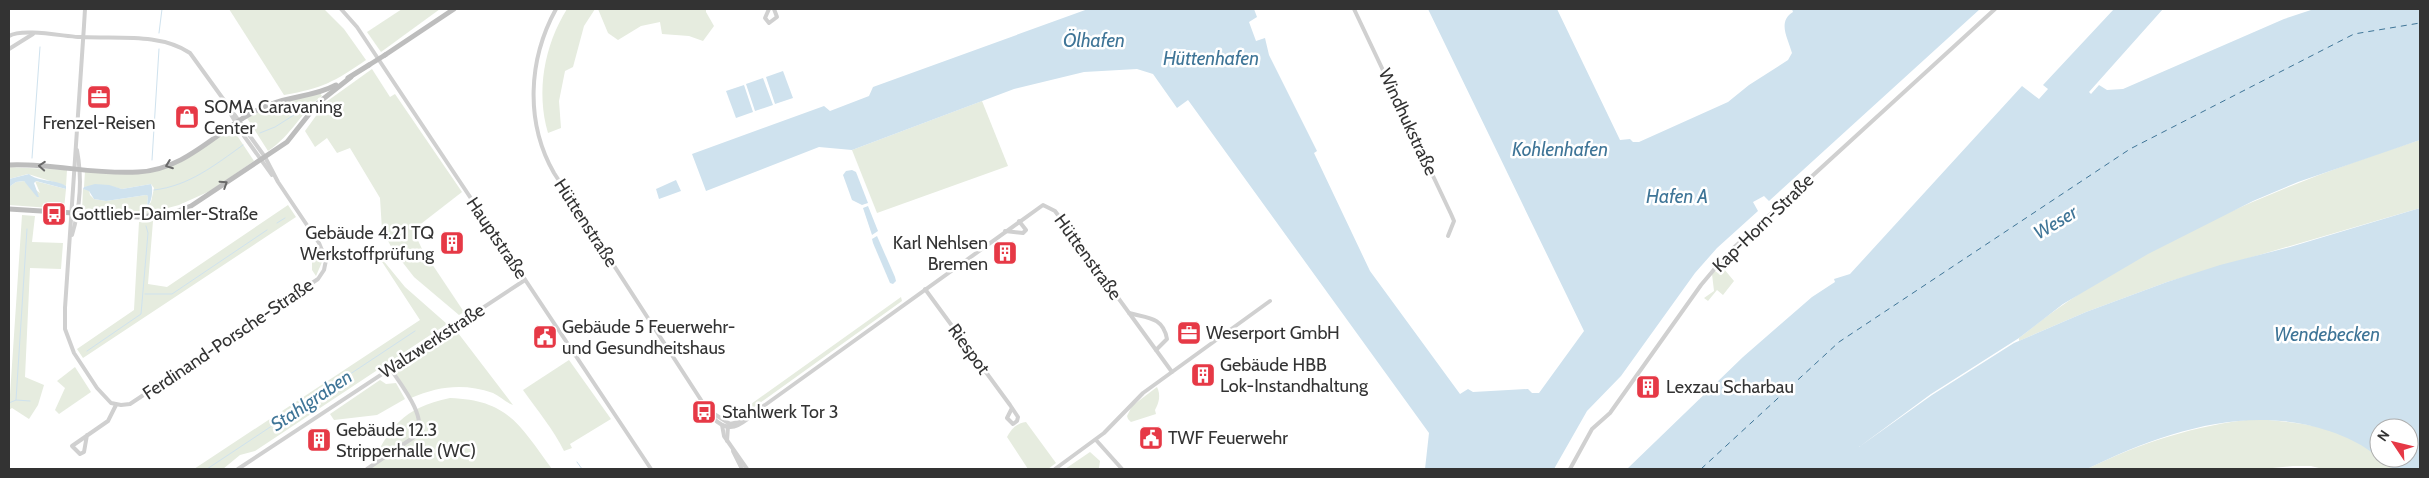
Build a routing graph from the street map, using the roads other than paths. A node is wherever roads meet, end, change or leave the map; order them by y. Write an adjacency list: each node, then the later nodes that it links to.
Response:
1 (85, 9): 11 (street)
2 (340, 9): 23 (street, Hauptstraße)
3 (454, 9): 13 (street, bridge)
4 (555, 9): 32 (street, Hüttenstraße)
5 (769, 9): 6 (street)
6 (774, 9)
7 (1354, 9): 22 (street, Windhukstraße)
8 (1995, 9): 43 (street, Kap-Horn-Straße)
9 (33, 34): 10 (street, Ferdinand-Porsche-Straße); 11 (street, Ferdinand-Porsche-Straße); 12 (street)
10 (9, 36)
11 (83, 37): 14 (street, Ferdinand-Porsche-Straße); 17 (street)
12 (9, 49)
13 (351, 77): 14 (street); 15 (street)
14 (238, 122): 15 (street, Ferdinand-Porsche-Straße); 17 (street, one-way to 17)
15 (263, 159): 19 (street, one-way to 15); 30 (street, Ferdinand-Porsche-Straße)
16 (9, 165): 17 (street, one-way to 16)
17 (77, 169): 19 (street)
18 (9, 209): 19 (street)
19 (74, 214): 30 (street)
20 (1019, 221): 21 (street, Hüttenstraße); 21 (street, Hüttenstraße); 26 (street, Hüttenstraße)
21 (1004, 231): 24 (street, Hüttenstraße)
22 (1448, 236)
23 (525, 280): 28 (street, Walzwerkstraße); 38 (street, Hauptstraße)
24 (925, 289): 31 (street, Riespot); 32 (street, Hüttenstraße)
25 (1270, 301): 29 (street)
26 (1129, 313): 27 (street, Hüttenstraße); 27 (street, Hüttenstraße)
27 (1156, 350): 29 (street, Hüttenstraße)
28 (390, 368): 36 (street, Walzwerkstraße); 37 (street)
29 (1172, 372): 34 (street)
30 (116, 405): 33 (street)
31 (1012, 408)
32 (726, 425): 35 (street)
33 (87, 435): 33 (street)
34 (1096, 440): 41 (street); 42 (street)
35 (732, 448): 39 (street); 40 (street)
36 (238, 469)
37 (367, 469)
38 (651, 469)
39 (742, 469)
40 (747, 469)
41 (1056, 469)
42 (1122, 469)
43 (1570, 469)

